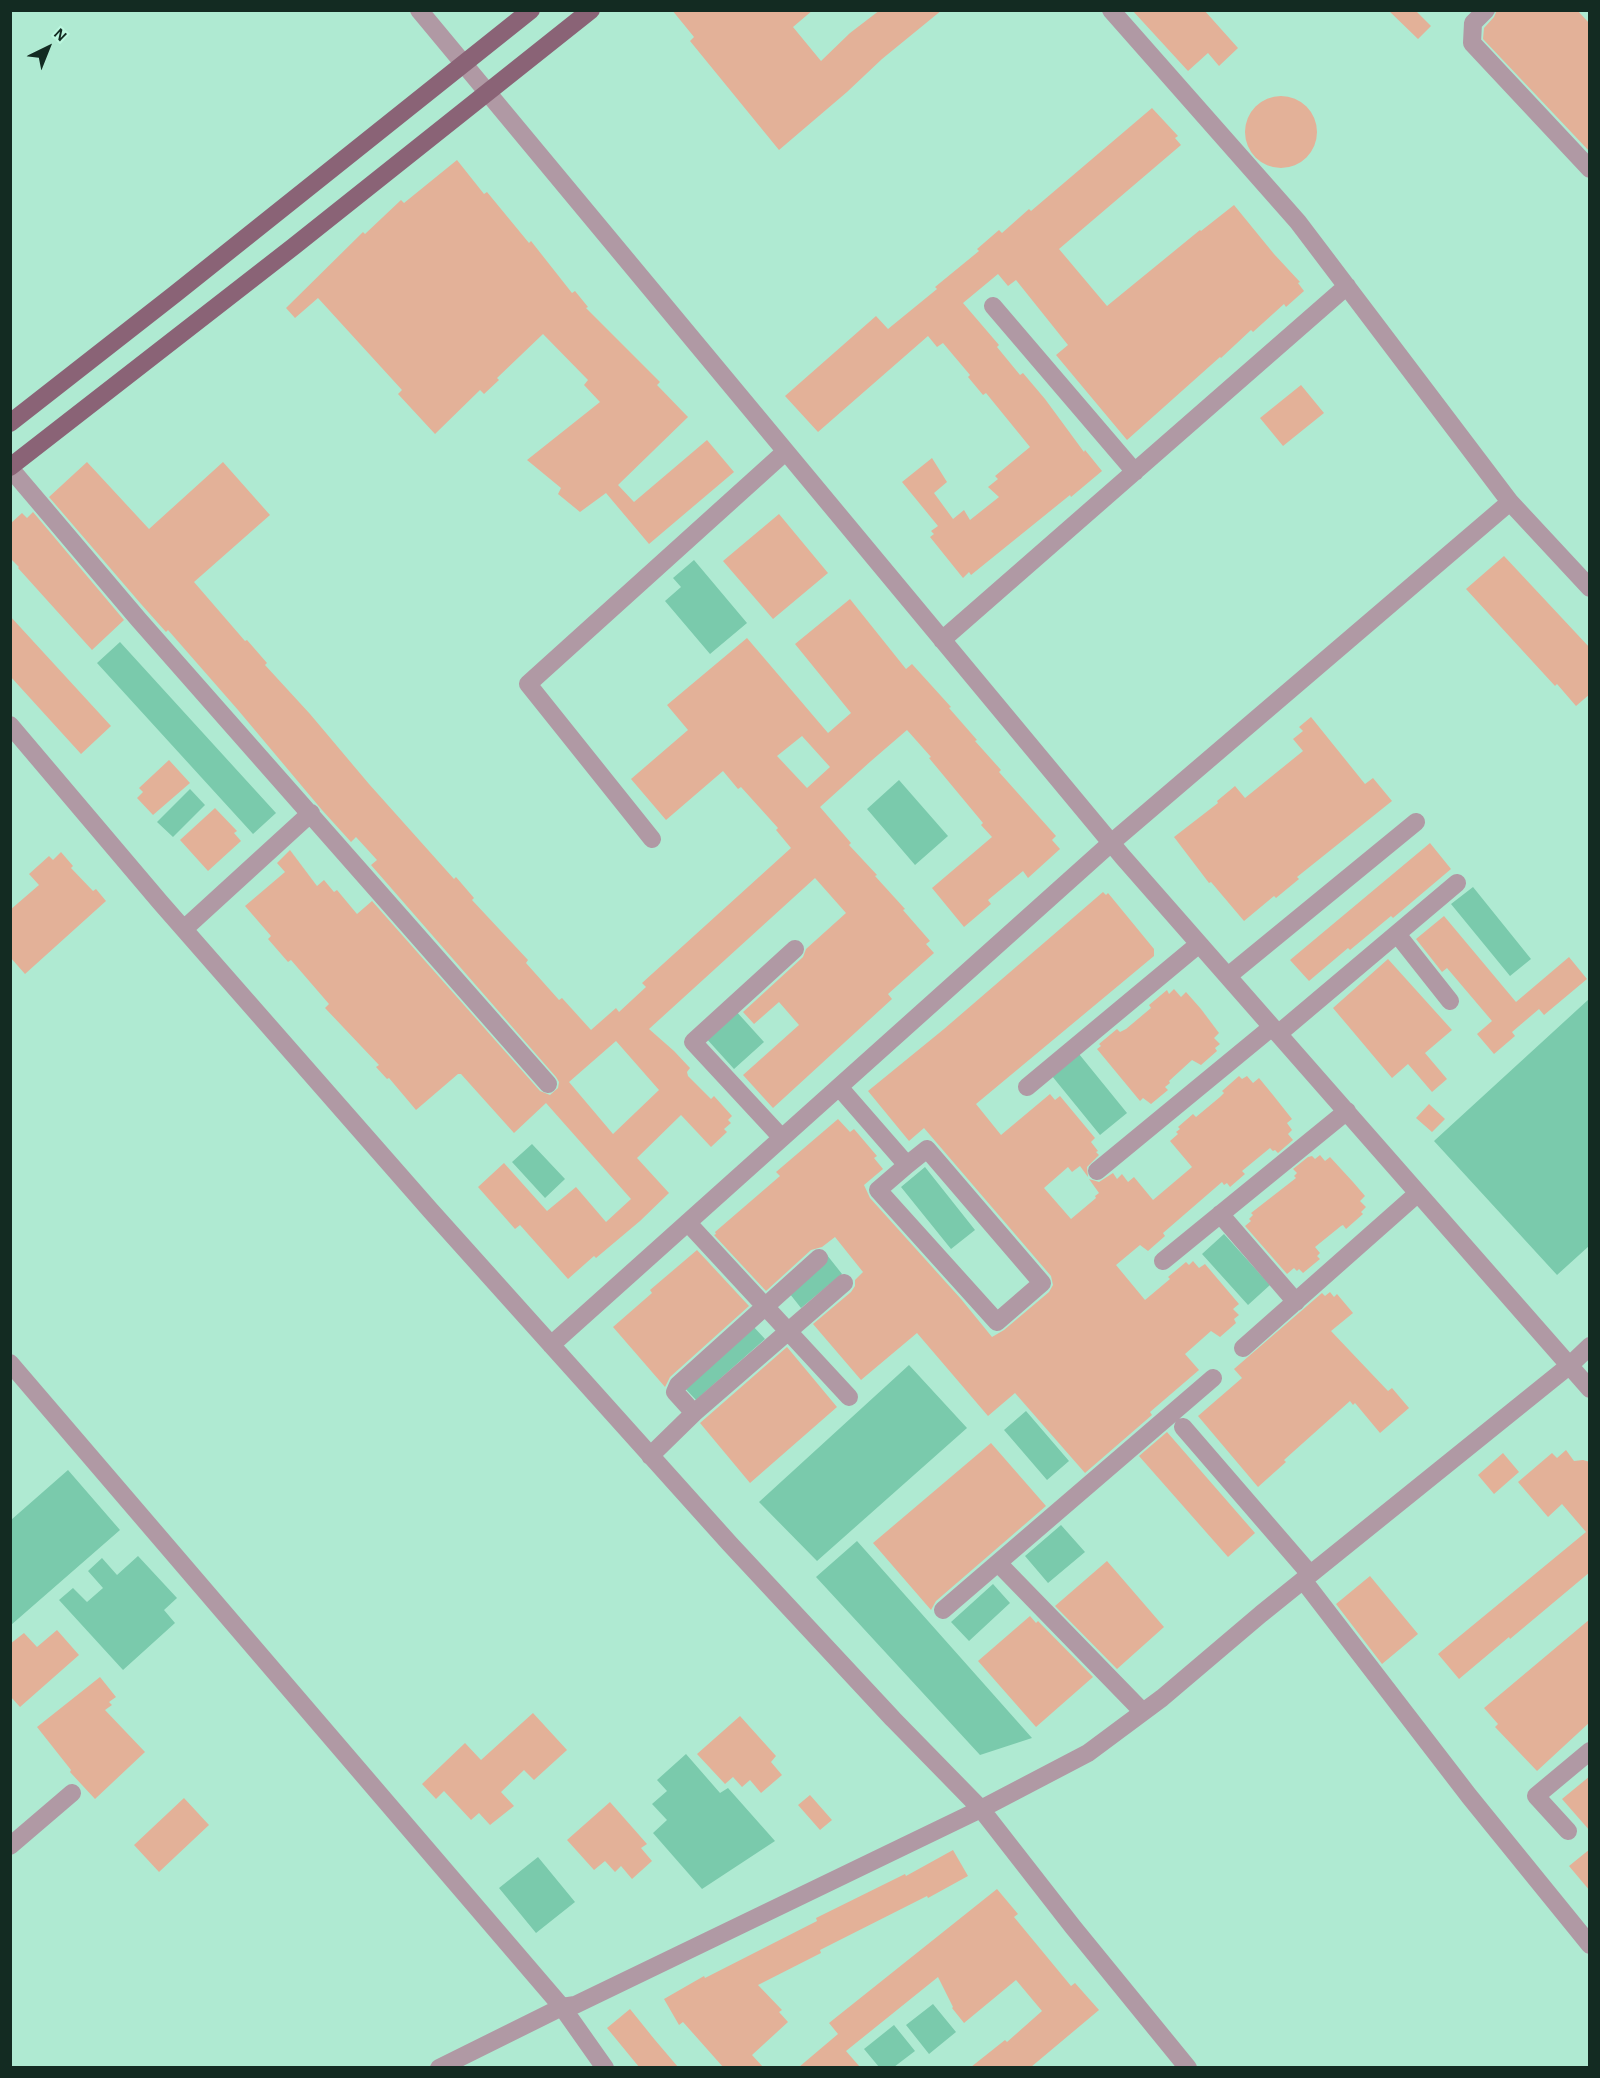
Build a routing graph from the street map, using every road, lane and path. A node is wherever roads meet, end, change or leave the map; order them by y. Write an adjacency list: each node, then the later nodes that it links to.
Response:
1 (419, 10): 6 (street)
2 (531, 10): 6 (main road)
3 (591, 10): 7 (main road)
4 (1111, 10): 9 (street)
5 (1486, 10): 8 (street)
6 (464, 65): 7 (street); 11 (main road)
7 (488, 94): 12 (street); 13 (main road)
8 (1590, 169)
9 (1347, 286): 14 (street); 15 (street)
10 (993, 306): 14 (street)
11 (10, 423)
12 (785, 452): 17 (street); 21 (street)
13 (10, 467): 19 (street)
14 (1135, 472): 17 (street)
15 (1510, 502): 16 (street); 22 (street)
16 (1590, 588)
17 (942, 640): 22 (street)
18 (10, 724): 24 (street)
19 (311, 813): 24 (street); 31 (street)
20 (1416, 822): 28 (street)
21 (652, 839)
22 (1111, 843): 26 (street); 32 (street)
23 (1457, 883): 25 (street)
24 (184, 929): 47 (street)
25 (1397, 934): 29 (street); 30 (street)
26 (1199, 944): 28 (street); 33 (street)
27 (795, 949): 35 (street)
28 (1228, 976): 30 (street)
29 (1450, 1001)
30 (1275, 1030): 34 (street); 37 (street)
31 (548, 1084)
32 (839, 1087): 35 (street); 36 (street)
33 (1027, 1087)
34 (1347, 1111): 38 (street); 39 (street)
35 (782, 1138): 40 (street)
36 (907, 1165): 36 (street)
37 (1097, 1171)
38 (1417, 1194): 44 (street); 51 (street)
39 (1220, 1214): 42 (street); 44 (street)
40 (688, 1223): 45 (street); 47 (street)
41 (819, 1258): 45 (street)
42 (1163, 1261)
43 (844, 1283): 46 (street)
44 (1296, 1302): 49 (street)
45 (765, 1307): 46 (street); 55 (street)
46 (788, 1331): 54 (street); 55 (street)
47 (551, 1345): 57 (street)
48 (1590, 1346): 51 (street)
49 (1244, 1348)
50 (10, 1363): 68 (street)
51 (1570, 1365): 53 (street); 59 (street)
52 (1213, 1378): 58 (street)
53 (1590, 1389)
54 (849, 1397)
55 (694, 1413): 57 (street)
56 (1183, 1427): 59 (street)
57 (650, 1456): 64 (street)
58 (998, 1563): 60 (street); 61 (street)
59 (1306, 1577): 61 (street); 67 (street)
60 (942, 1610)
61 (1143, 1712): 64 (street)
62 (1590, 1751): 65 (street)
63 (72, 1794): 66 (street)
64 (981, 1809): 68 (street); 71 (street)
65 (1568, 1832)
66 (10, 1846)
67 (1590, 1945)
68 (562, 2007): 69 (street); 70 (street)
69 (439, 2067)
70 (605, 2067)
71 (1188, 2067)

